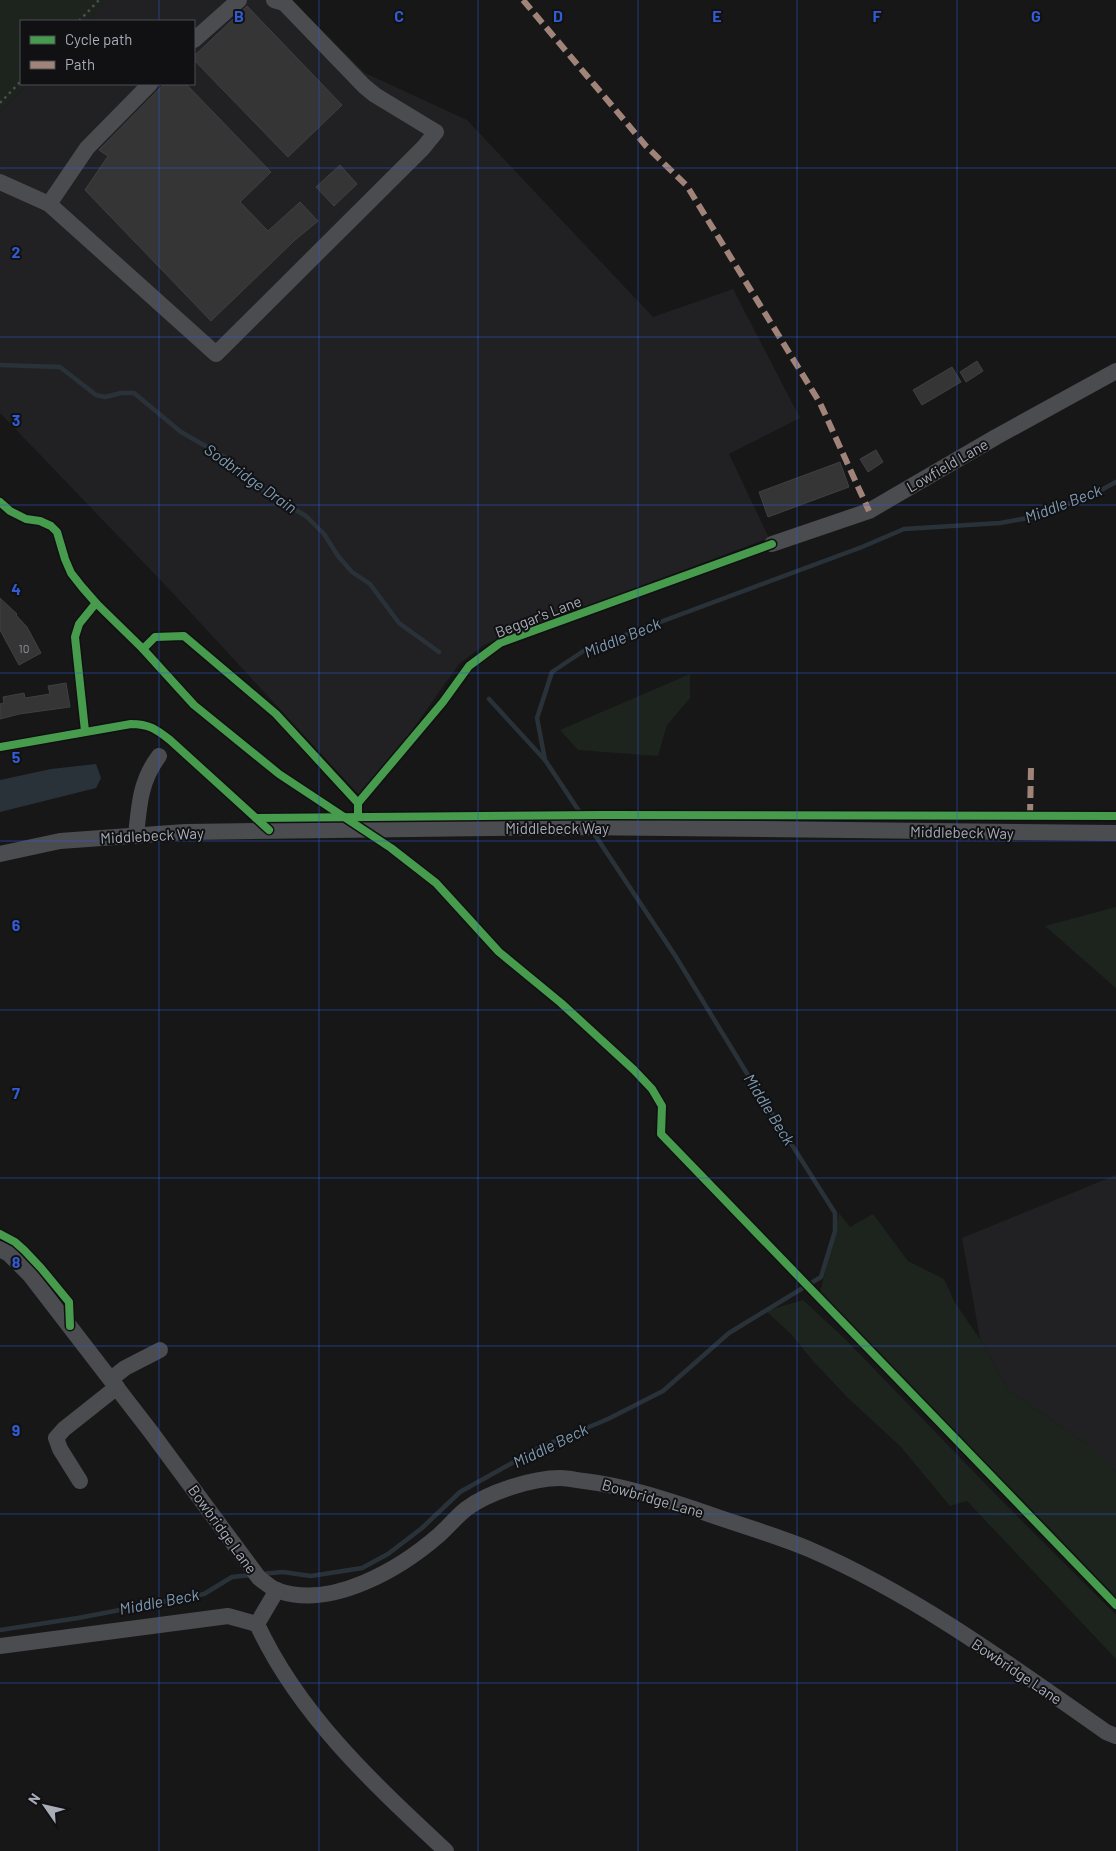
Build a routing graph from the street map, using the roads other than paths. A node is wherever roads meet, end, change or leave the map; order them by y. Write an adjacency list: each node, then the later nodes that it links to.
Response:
1 (239, 0): 3 (street)
2 (274, 0): 6 (street)
3 (195, 39)
4 (149, 85): 6 (street)
5 (0, 182): 6 (street)
6 (49, 204)
7 (1116, 371): 8 (street, Lowfield Lane)
8 (772, 544)
9 (159, 756): 11 (street)
10 (1116, 833): 11 (street, Middlebeck Way)
11 (136, 836): 12 (street, Middlebeck Way)
12 (0, 854)
13 (0, 1249): 15 (street, Bowbridge Lane)
14 (160, 1350): 15 (street)
15 (114, 1383): 16 (street); 17 (street, Bowbridge Lane)
16 (80, 1481)
17 (277, 1590): 18 (street); 20 (street, Bowbridge Lane)
18 (257, 1624): 19 (street); 21 (street)
19 (0, 1646)
20 (1116, 1736)
21 (446, 1851)

